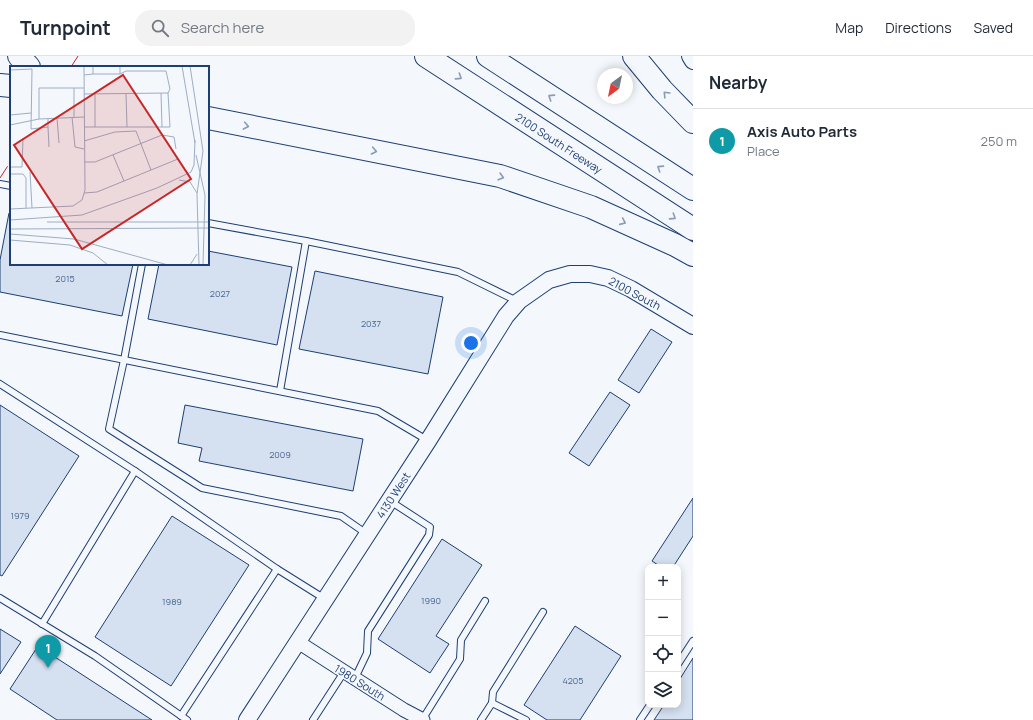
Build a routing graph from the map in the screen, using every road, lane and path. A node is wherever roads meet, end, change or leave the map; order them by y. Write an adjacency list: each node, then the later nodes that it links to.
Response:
1 (19, 56): 7 (highway)
2 (426, 56): 16 (highway, 2100 South Freeway, one-way to 16)
3 (488, 56): 14 (highway, one-way to 3)
4 (634, 56): 11 (highway, one-way to 4)
5 (690, 56): 6 (street)
6 (693, 61)
7 (28, 66)
8 (0, 85): 9 (highway)
9 (10, 86)
10 (209, 118): 18 (highway, one-way to 18)
11 (693, 122)
12 (0, 184): 13 (lane)
13 (10, 186)
14 (693, 189)
15 (209, 223): 17 (lane)
16 (693, 229)
17 (306, 241): 21 (lane); 26 (lane)
18 (693, 255)
19 (142, 265): 24 (lane)
20 (549, 280): 21 (street, 4130 West); 22 (street, 2100 South)
21 (519, 301): 27 (street, 4130 West)
22 (693, 326)
23 (0, 335): 24 (lane)
24 (124, 360): 26 (lane); 30 (lane)
25 (0, 384): 28 (lane)
26 (280, 391): 27 (lane)
27 (428, 441): 29 (street, 4130 West)
28 (134, 471): 31 (lane); 36 (lane)
29 (389, 501): 30 (street, 4130 West); 40 (lane)
30 (368, 534): 33 (street, 4130 West)
31 (277, 570): 33 (lane); 43 (lane)
32 (0, 598): 36 (lane)
33 (325, 599): 38 (street, 4130 West)
34 (485, 601): 46 (lane)
35 (543, 612): 41 (lane)
36 (42, 624): 43 (lane)
37 (693, 641): 39 (lane)
38 (298, 642): 40 (street, 1980 South); 44 (street, 4130 West)
39 (681, 659)
40 (349, 675): 45 (lane); 46 (street, 1980 South)
41 (492, 703): 47 (lane); 48 (lane)
42 (648, 708): 49 (lane)
43 (184, 718)
44 (247, 720)
45 (313, 720)
46 (423, 720)
47 (481, 720)
48 (526, 720)
49 (640, 720)

